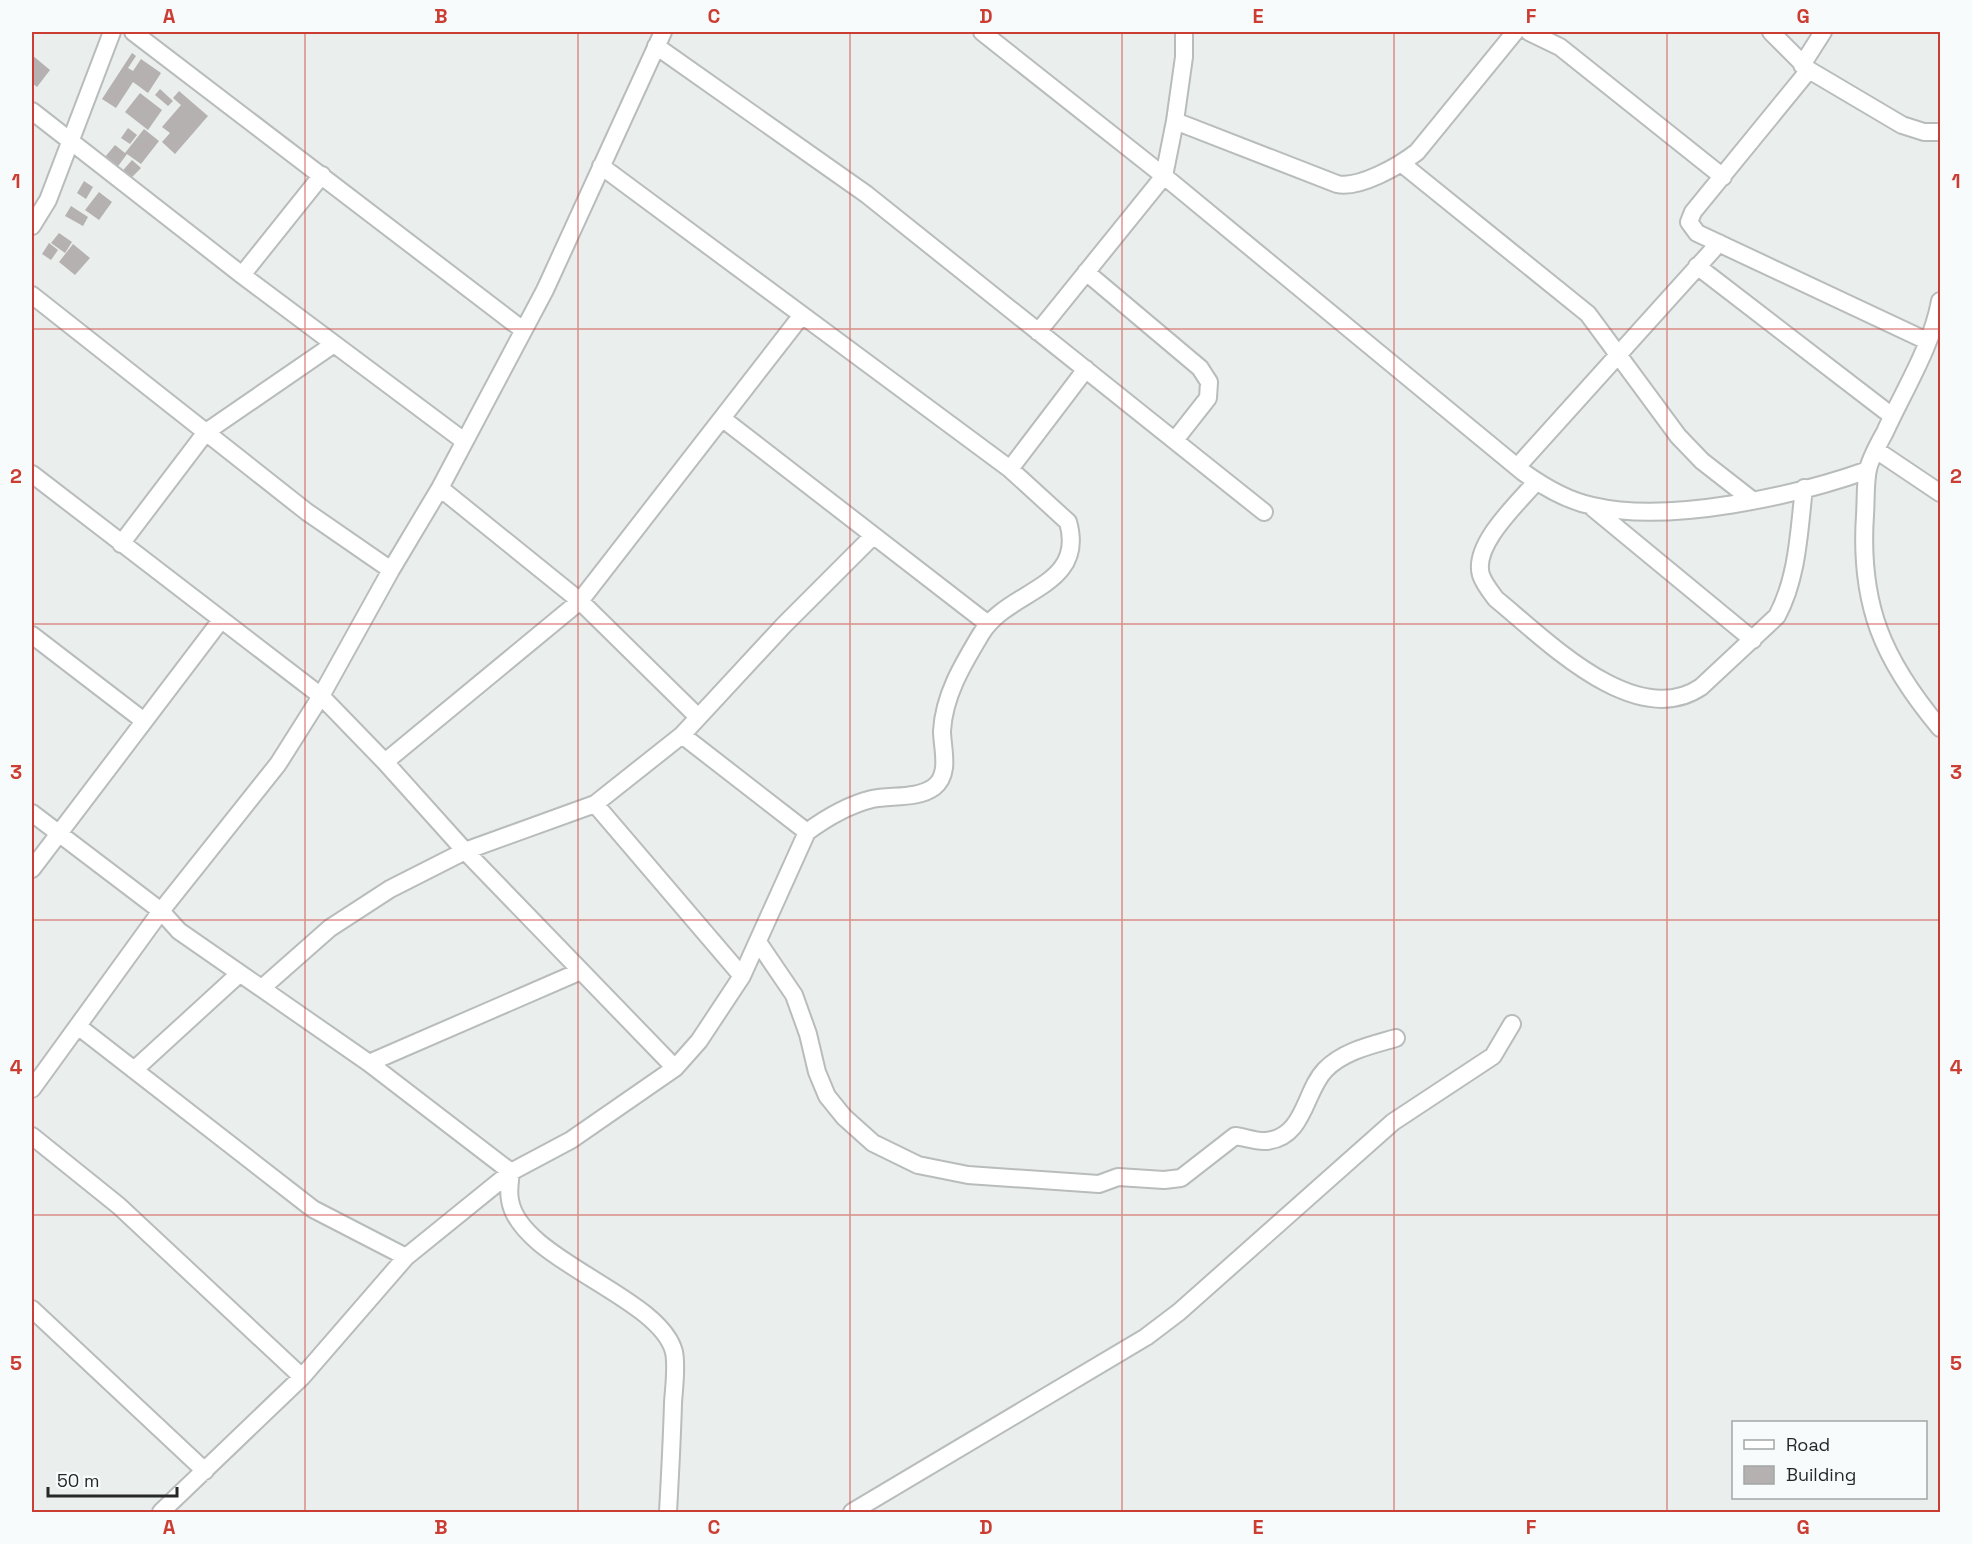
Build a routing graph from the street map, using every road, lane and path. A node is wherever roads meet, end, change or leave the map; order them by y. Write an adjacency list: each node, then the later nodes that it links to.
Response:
1 (112, 32): 14 (street)
2 (133, 32): 17 (street)
3 (982, 32): 18 (street)
4 (1184, 32): 12 (street)
5 (1515, 32): 15 (street)
6 (1529, 32): 19 (street)
7 (1771, 32): 10 (street)
8 (1823, 32): 10 (street)
9 (659, 39): 16 (street); 29 (street)
10 (1806, 67): 13 (street); 19 (street)
11 (32, 111): 14 (street)
12 (1175, 120): 15 (street); 18 (street)
13 (1941, 132)
14 (71, 140): 20 (street); 24 (street)
15 (1401, 163): 32 (street)
16 (601, 166): 27 (street); 28 (street)
17 (322, 175): 24 (street); 28 (street)
18 (1164, 176): 23 (street); 40 (street)
19 (1723, 177): 21 (street)
20 (32, 226)
21 (1719, 243): 22 (street); 30 (street)
22 (1697, 266): 32 (street); 34 (street)
23 (1086, 273): 29 (street); 37 (street)
24 (242, 275): 31 (street)
25 (32, 295): 36 (street)
26 (1941, 301): 30 (street)
27 (802, 315): 35 (street); 41 (street)
28 (523, 330): 38 (street)
29 (1038, 332): 33 (street)
30 (1927, 341): 34 (street)
31 (334, 344): 36 (street); 38 (street)
32 (1618, 354): 40 (street); 48 (street)
33 (1086, 369): 37 (street); 41 (street)
34 (1892, 416): 39 (street)
35 (723, 419): 51 (street); 54 (street)
36 (206, 432): 52 (street); 53 (street)
37 (1175, 440): 50 (street)
38 (464, 441): 45 (street)
39 (1876, 450): 42 (street); 47 (street)
40 (1516, 467): 44 (street)
41 (1010, 469): 56 (street)
42 (1868, 470): 46 (street); 62 (street)
43 (32, 474): 52 (street)
44 (1536, 482): 49 (street); 58 (street)
45 (440, 488): 53 (street); 54 (street)
46 (1804, 488): 48 (street); 58 (street)
47 (1941, 493)
48 (1752, 500): 49 (street)
49 (1590, 506): 58 (street)
50 (1264, 512)
51 (873, 537): 56 (street); 60 (street)
52 (121, 544): 55 (street)
53 (391, 570): 59 (street)
54 (580, 601): 60 (street); 64 (street)
55 (221, 620): 59 (street); 61 (street)
56 (988, 624): 67 (street)
57 (32, 635): 61 (street)
58 (1753, 640)
59 (321, 696): 64 (street); 71 (street)
60 (698, 717): 63 (street)
61 (144, 721): 68 (street)
62 (1941, 728)
63 (682, 735): 65 (street); 67 (street)
64 (385, 762): 69 (street)
65 (595, 804): 69 (street); 75 (street)
66 (32, 813): 68 (street)
67 (807, 832): 72 (street)
68 (60, 834): 70 (street); 71 (street)
69 (465, 851): 73 (street); 76 (street)
70 (32, 869)
71 (161, 911): 74 (street); 78 (street)
72 (758, 942): 75 (street); 79 (street)
73 (581, 971): 80 (street); 81 (street)
74 (239, 974): 76 (street); 82 (street)
75 (742, 976): 81 (street)
76 (261, 988): 80 (street)
77 (1512, 1024): 92 (street)
78 (79, 1027): 82 (street); 83 (street)
79 (1396, 1038)
80 (369, 1063): 85 (street)
81 (675, 1068): 85 (street)
82 (134, 1070): 86 (street)
83 (32, 1089)
84 (32, 1136): 88 (street)
85 (511, 1172): 86 (street); 91 (street)
86 (406, 1257): 88 (street)
87 (32, 1309): 89 (street)
88 (302, 1377): 89 (street)
89 (205, 1471): 90 (street)
90 (161, 1512)
91 (668, 1512)
92 (852, 1512)

